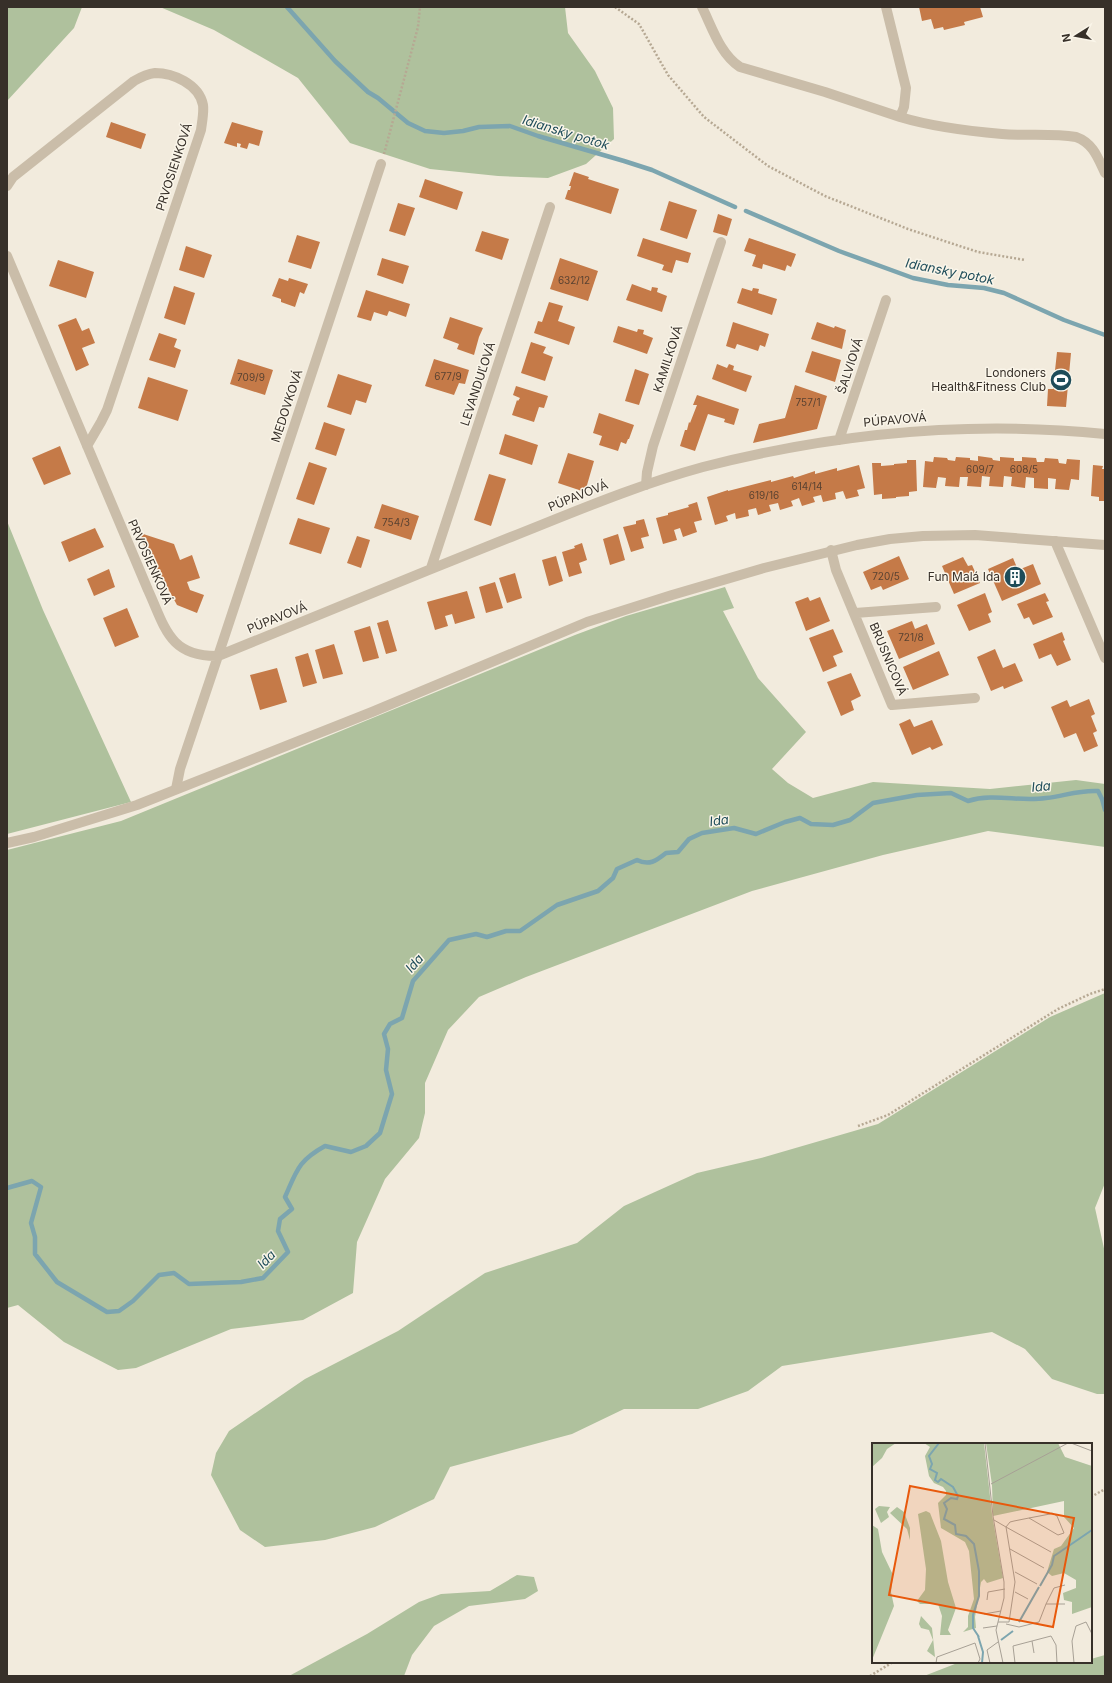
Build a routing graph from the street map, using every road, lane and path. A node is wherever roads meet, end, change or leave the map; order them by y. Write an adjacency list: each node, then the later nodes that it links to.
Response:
1 (420, 7): 6 (path)
2 (615, 7): 12 (path)
3 (702, 7): 5 (street)
4 (886, 7): 5 (street)
5 (900, 117): 7 (street)
6 (381, 164): 24 (street, MEDOVKOVÁ)
7 (1105, 173)
8 (7, 186): 16 (street, PRVOSIENKOVÁ)
9 (550, 207): 21 (street, LEVANDUĽOVÁ)
10 (721, 242): 17 (street, KAMILKOVÁ)
11 (7, 256): 16 (street, PRVOSIENKOVÁ)
12 (1025, 260)
13 (886, 300): 15 (street, ŠALVIOVÁ)
14 (1105, 434): 15 (street, PÚPAVOVÁ)
15 (839, 440): 17 (street, PÚPAVOVÁ)
16 (87, 446): 24 (street, PRVOSIENKOVÁ)
17 (646, 485): 21 (street, PÚPAVOVÁ)
18 (1055, 541): 19 (street); 20 (street); 25 (street)
19 (1105, 545)
20 (831, 550): 23 (street, BRUSNICOVÁ); 27 (street)
21 (431, 568): 24 (street, PÚPAVOVÁ)
22 (936, 607): 23 (street, BRUSNICOVÁ)
23 (855, 613): 26 (street, BRUSNICOVÁ)
24 (218, 656): 27 (street)
25 (1105, 658)
26 (975, 698)
27 (176, 789): 28 (street)
28 (7, 843)
29 (1105, 989): 30 (path)
30 (858, 1126)
31 (1105, 1489): 32 (path)
32 (1092, 1496)
33 (891, 1663): 34 (path)
34 (870, 1676)

